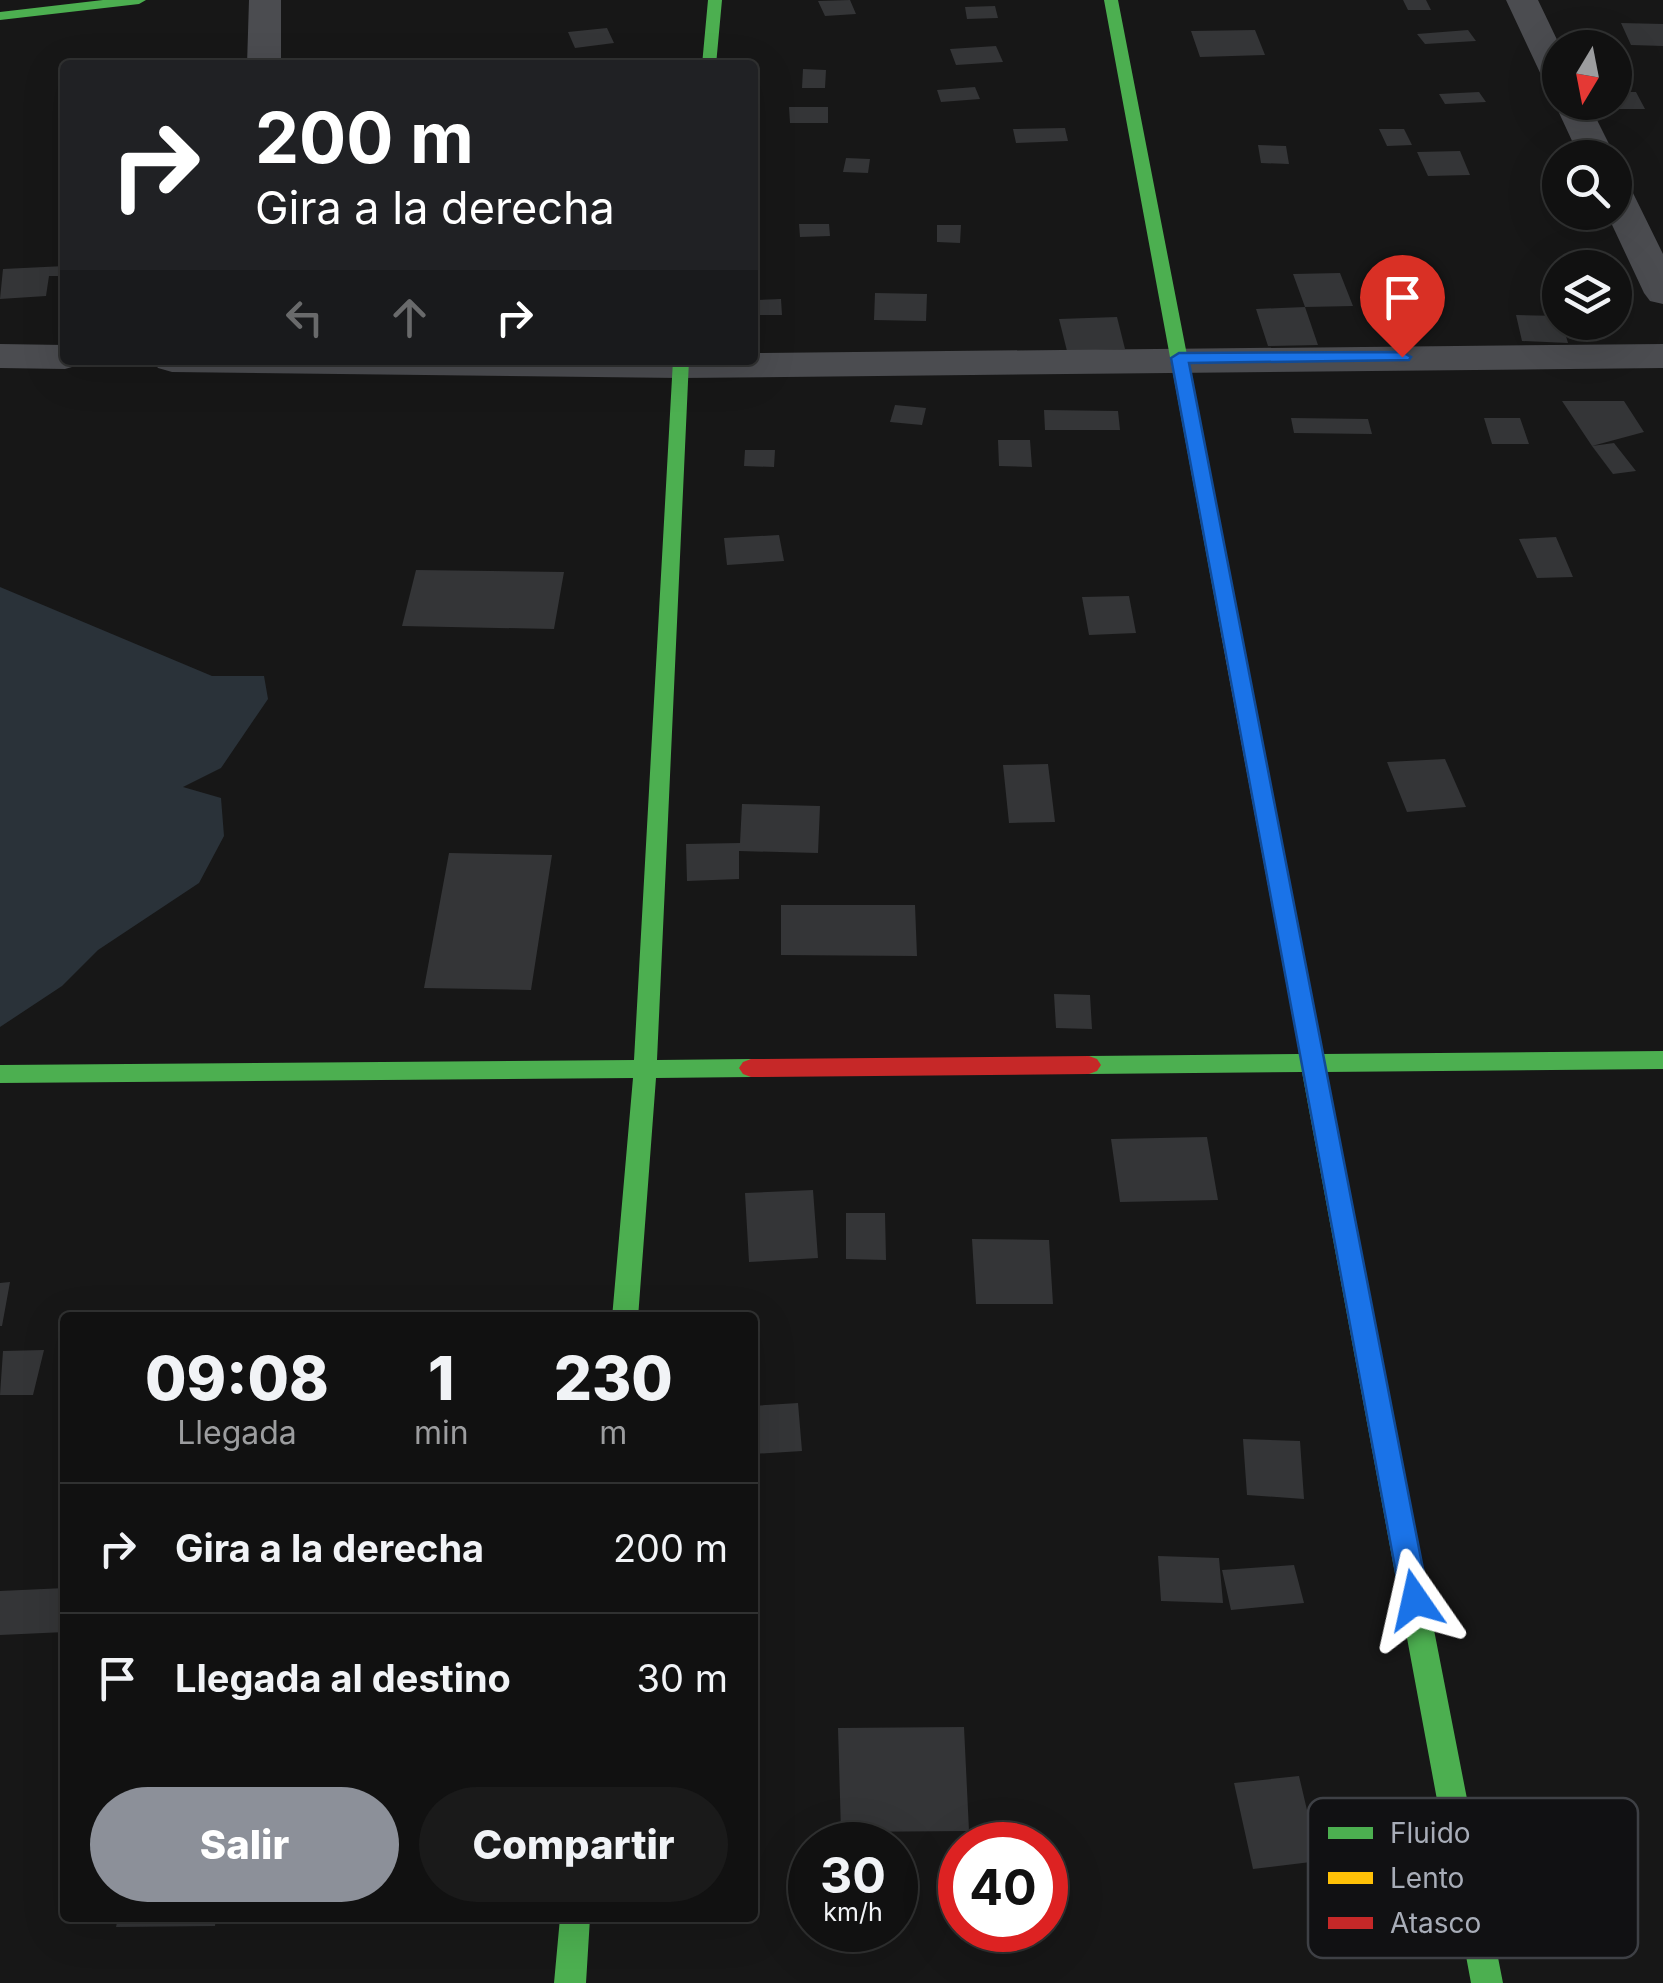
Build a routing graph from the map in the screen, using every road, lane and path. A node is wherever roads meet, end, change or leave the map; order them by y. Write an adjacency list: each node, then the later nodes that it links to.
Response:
1 (139, 0): 6 (street)
2 (264, 0): 8 (street)
3 (715, 0): 9 (street)
4 (1111, 0): 15 (street)
5 (1522, 0): 7 (street)
6 (0, 16)
7 (1542, 42)
8 (264, 60)
9 (709, 60)
10 (1632, 228): 11 (street)
11 (1663, 293)
12 (0, 356): 14 (street)
13 (1663, 356): 15 (street)
14 (60, 358)
15 (1179, 358): 16 (street); 19 (street)
16 (758, 362)
17 (681, 365): 20 (street)
18 (1663, 1060): 19 (street)
19 (1313, 1064): 20 (street); 23 (street)
20 (646, 1072): 21 (street); 22 (street)
21 (0, 1074)
22 (626, 1312)
23 (1453, 1798)
24 (576, 1922): 26 (street)
25 (1483, 1958): 27 (street)
26 (570, 1983)
27 (1488, 1983)

